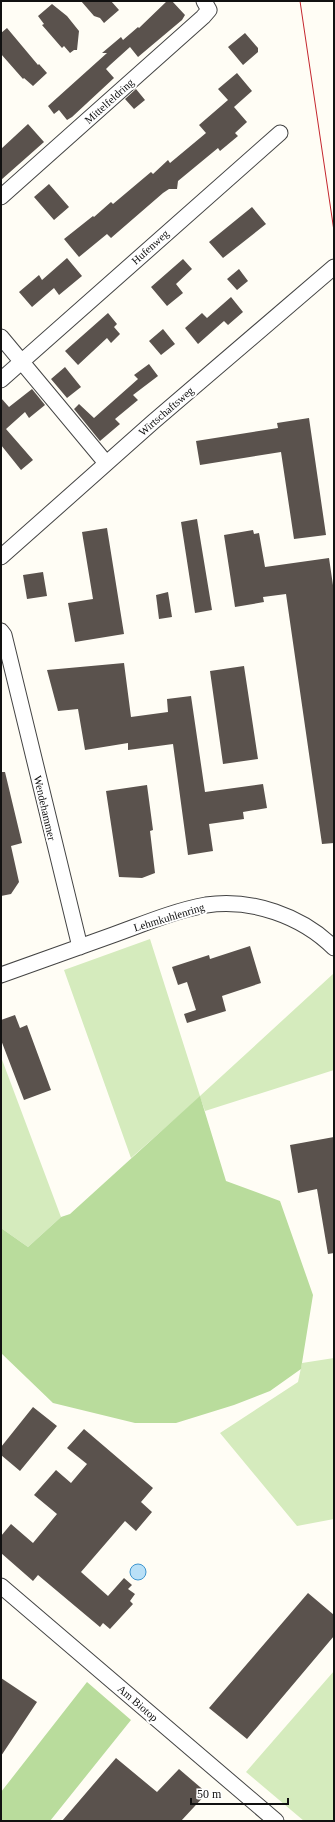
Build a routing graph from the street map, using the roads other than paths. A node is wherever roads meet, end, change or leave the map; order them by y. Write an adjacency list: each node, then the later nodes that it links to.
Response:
1 (204, 1): 3 (street, Mittelfeldring)
2 (280, 133): 6 (street, Hufenweg)
3 (1, 197)
4 (334, 267): 8 (street, Wirtschaftsweg)
5 (1, 337): 6 (street)
6 (22, 362): 7 (street, Hufenweg); 8 (street)
7 (1, 380)
8 (106, 463): 9 (street, Wirtschaftsweg)
9 (1, 557)
10 (1, 631): 11 (street, Wendehammer)
11 (6, 667): 12 (street, Wendehammer)
12 (80, 947): 13 (street, Lehmkuhlenring); 14 (street, Lehmkuhlenring)
13 (334, 948)
14 (1, 975)
15 (1, 1586): 16 (street, Am Biotop)
16 (276, 1821)

